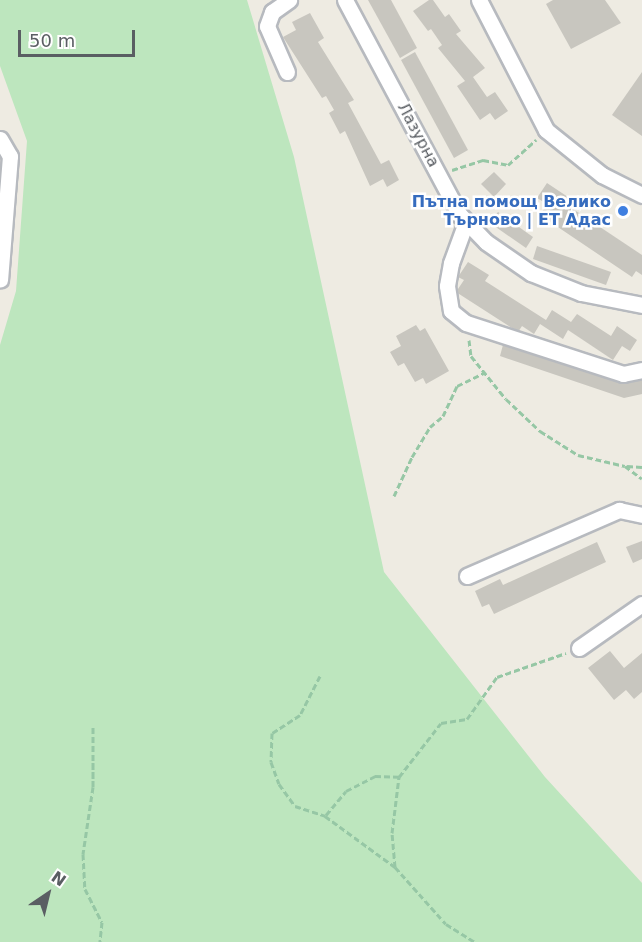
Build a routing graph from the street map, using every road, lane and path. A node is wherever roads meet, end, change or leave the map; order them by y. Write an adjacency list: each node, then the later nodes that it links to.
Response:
1 (289, 0): 4 (street)
2 (345, 0): 7 (street, Лазурна)
3 (479, 0): 5 (street)
4 (286, 72)
5 (546, 130): 7 (path); 8 (street)
6 (0, 139): 10 (street)
7 (439, 174): 9 (street, Лазурна)
8 (642, 195)
9 (466, 222): 11 (street, Лазурна); 12 (street)
10 (0, 280)
11 (642, 304)
12 (466, 323): 13 (street); 14 (path)
13 (642, 370)
14 (484, 373): 15 (path); 18 (path)
15 (625, 466): 16 (path); 17 (path)
16 (642, 467)
17 (642, 479)
18 (394, 496)
19 (642, 515): 20 (street)
20 (467, 576)
21 (642, 604): 22 (street)
22 (579, 648): 25 (path)
23 (320, 676): 26 (path)
24 (93, 727): 28 (path)
25 (399, 777): 26 (path); 27 (path)
26 (325, 816): 27 (path)
27 (395, 867): 29 (path)
28 (100, 942)
29 (475, 942)

